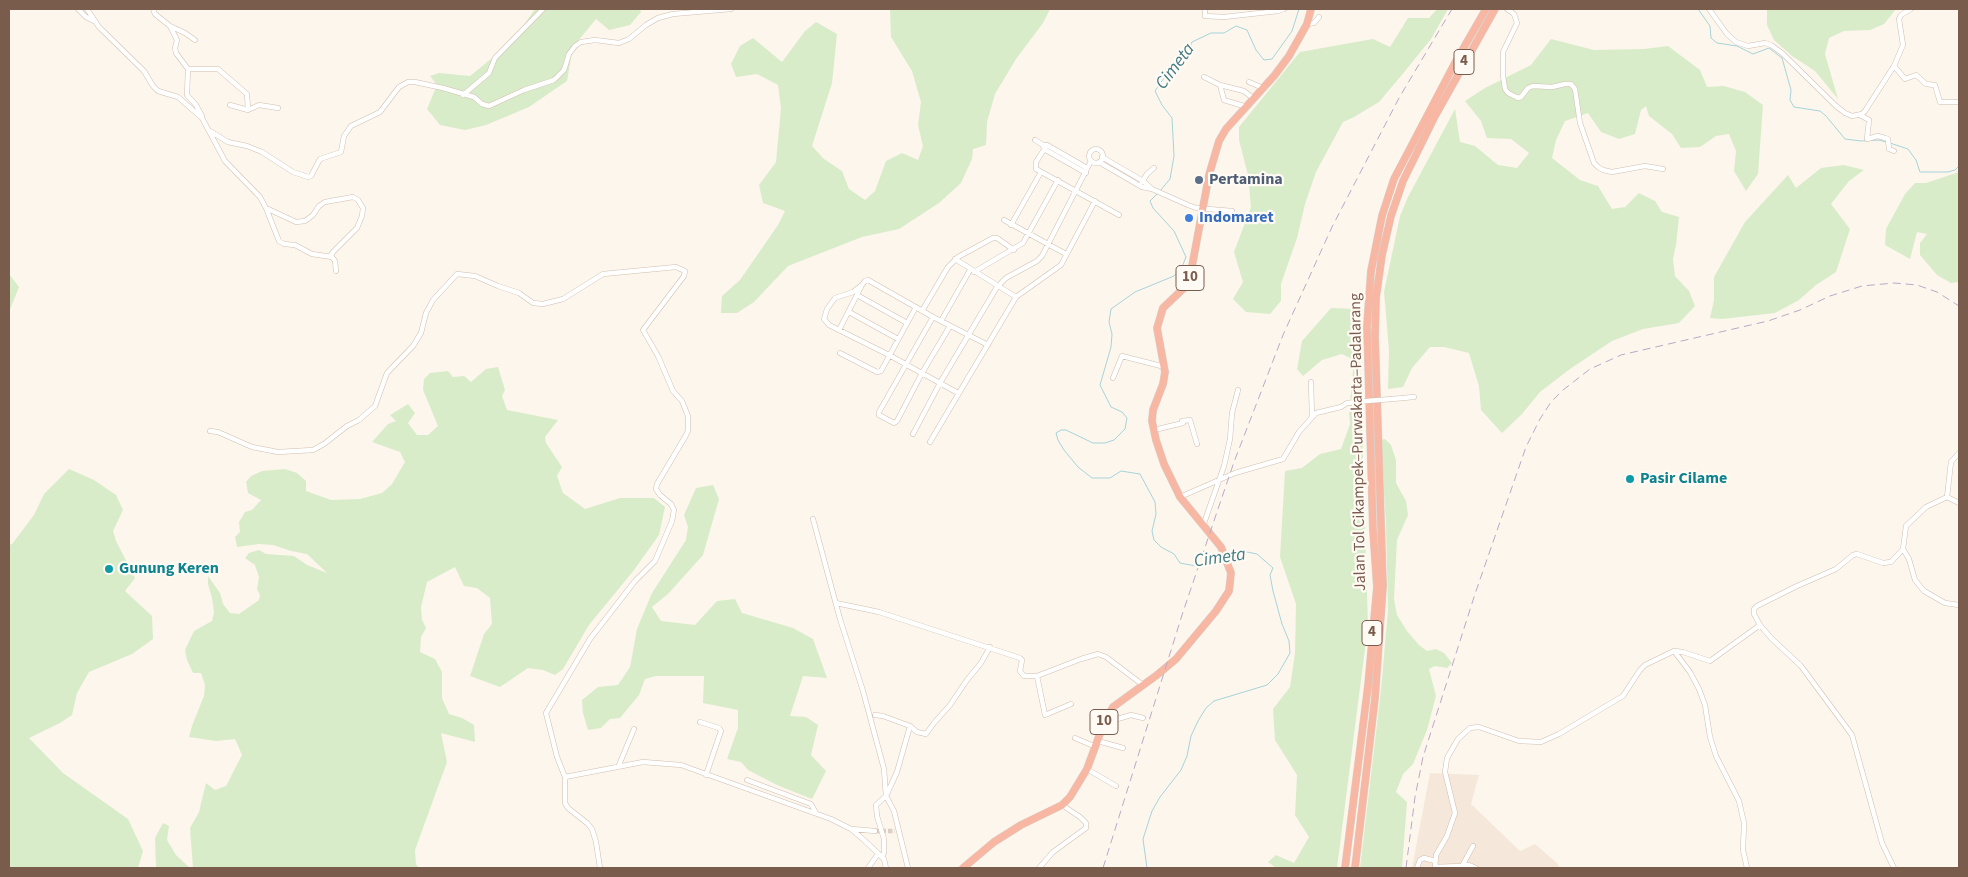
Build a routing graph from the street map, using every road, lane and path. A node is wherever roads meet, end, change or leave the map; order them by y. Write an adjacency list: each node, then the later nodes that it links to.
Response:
1 (78, 9): 15 (street)
2 (87, 9): 15 (street)
3 (153, 9): 17 (street)
4 (543, 9): 25 (street)
5 (731, 9): 25 (street)
6 (1205, 9): 7 (street)
7 (1284, 9)
8 (1311, 9): 16 (highway, 10)
9 (1486, 9): 32 (highway, Jalan Tol Cikampek–Purwakarta–Padalarang / 4)
10 (1495, 9): 32 (highway, Jalan Tol Cikampek–Purwakarta–Padalarang / 4)
11 (1509, 9): 43 (street)
12 (1710, 9): 33 (street)
13 (1911, 9): 19 (street)
14 (1319, 17): 16 (street)
15 (94, 21): 34 (street)
16 (1307, 24): 24 (highway, 10)
17 (170, 26): 18 (street); 20 (street)
18 (194, 40)
19 (1894, 66): 27 (street); 33 (street)
20 (188, 69): 31 (street); 34 (street)
21 (1204, 77): 23 (street)
22 (1249, 82): 24 (street)
23 (1220, 85): 26 (street); 29 (street)
24 (1263, 88): 26 (highway, 10)
25 (463, 95): 35 (street)
26 (1254, 99): 29 (highway, 10)
27 (1959, 102)
28 (230, 105): 31 (street)
29 (1247, 107): 53 (highway, 10)
30 (278, 108): 31 (street)
31 (248, 110)
32 (1431, 115): 144 (highway, Jalan Tol Cikampek–Purwakarta–Padalarang / 4); 145 (highway, Jalan Tol Cikampek–Purwakarta–Padalarang / 4)
33 (1860, 115): 38 (street)
34 (202, 118): 35 (street)
35 (210, 131): 52 (street)
36 (1035, 140): 37 (street)
37 (1045, 146): 44 (street); 45 (street)
38 (1894, 150)
39 (1102, 157): 40 (street); 41 (street); 47 (street)
40 (1092, 162): 41 (street); 44 (street)
41 (1099, 162): 48 (street)
42 (1154, 168): 47 (street)
43 (1663, 168)
44 (1086, 171): 50 (street)
45 (1042, 172): 46 (street); 57 (street)
46 (1057, 181): 50 (street); 58 (street)
47 (1143, 181): 48 (street); 49 (street)
48 (1140, 186): 49 (street)
49 (1154, 190): 53 (street)
50 (1075, 193): 51 (street); 59 (street)
51 (1095, 203): 55 (street); 61 (street)
52 (266, 208): 62 (street); 62 (street)
53 (1203, 208): 54 (street); 84 (highway, 10)
54 (1232, 211)
55 (1119, 215)
56 (1004, 220): 57 (street)
57 (1011, 225): 58 (street)
58 (1028, 235): 59 (street); 60 (street)
59 (1048, 244): 61 (street); 67 (street)
60 (1014, 250): 63 (street); 65 (street)
61 (1066, 254): 69 (street)
62 (330, 257): 64 (street)
63 (955, 260): 65 (street); 71 (street)
64 (336, 270)
65 (972, 271): 67 (street); 74 (street)
66 (862, 285): 68 (street); 70 (street); 77 (street)
67 (997, 287): 69 (street); 78 (street)
68 (857, 295): 72 (street); 75 (street)
69 (1016, 297): 80 (street)
70 (916, 307): 71 (street); 75 (street)
71 (922, 311): 73 (street)
72 (849, 312): 77 (street); 79 (street)
73 (933, 317): 74 (street); 83 (street)
74 (941, 321): 76 (street)
75 (907, 323): 79 (street)
76 (950, 326): 78 (street); 85 (street)
77 (839, 330): 82 (street)
78 (969, 336): 80 (street); 88 (street)
79 (898, 339): 82 (street)
80 (988, 345): 90 (street)
81 (840, 354): 82 (street)
82 (889, 355): 83 (street)
83 (906, 364): 85 (street); 85 (street)
84 (1165, 367): 86 (street); 93 (highway, 10)
85 (922, 373): 88 (street)
86 (1113, 378)
87 (1311, 382): 92 (street)
88 (940, 383): 90 (street); 95 (street)
89 (1238, 390): 99 (street)
90 (958, 393): 96 (street)
91 (1414, 397): 92 (street, bridge)
92 (1312, 417): 99 (street)
93 (1154, 430): 97 (street); 100 (highway, 10)
94 (210, 431): 126 (street)
95 (913, 434)
96 (930, 442)
97 (1197, 444)
98 (1959, 453): 101 (street)
99 (1220, 480): 100 (street); 104 (street)
100 (1180, 497): 104 (highway, 10)
101 (1948, 497): 102 (street); 105 (street)
102 (1959, 503)
103 (813, 519): 106 (street)
104 (1203, 526): 112 (highway, 10)
105 (1903, 549): 107 (street); 108 (street)
106 (836, 603): 109 (street); 129 (street)
107 (1959, 605)
108 (1760, 625): 110 (street); 150 (street)
109 (990, 647): 111 (street); 118 (street)
110 (1674, 652): 136 (street); 149 (street)
111 (1037, 676): 112 (street); 113 (street)
112 (1143, 685): 116 (highway, 10)
113 (1070, 704)
114 (875, 715): 118 (street)
115 (1143, 718): 116 (street)
116 (1105, 720): 121 (highway, 10)
117 (700, 722): 125 (street)
118 (910, 726): 129 (street)
119 (634, 729): 123 (street)
120 (1075, 738): 121 (street)
121 (1097, 744): 122 (street); 124 (highway, 10)
122 (1123, 748)
123 (619, 765): 125 (street); 126 (street)
124 (1087, 769): 128 (street); 130 (highway, 10)
125 (706, 774): 131 (street)
126 (565, 777): 138 (street)
127 (747, 780): 131 (street)
128 (1116, 786)
129 (886, 796): 135 (street); 141 (street)
130 (1062, 805): 142 (highway, 10); 143 (street)
131 (816, 813): 132 (street)
132 (850, 829): 133 (street); 135 (street)
133 (875, 831)
134 (1473, 846): 137 (street)
135 (880, 856): 139 (street); 140 (street)
136 (1435, 861): 146 (street); 147 (street)
137 (1463, 865): 147 (street); 148 (street)
138 (600, 868)
139 (868, 868)
140 (886, 868)
141 (908, 868)
142 (963, 868)
143 (1039, 868)
144 (1345, 868)
145 (1355, 868)
146 (1417, 868)
147 (1435, 868)
148 (1476, 868)
149 (1747, 868)
150 (1894, 868)

